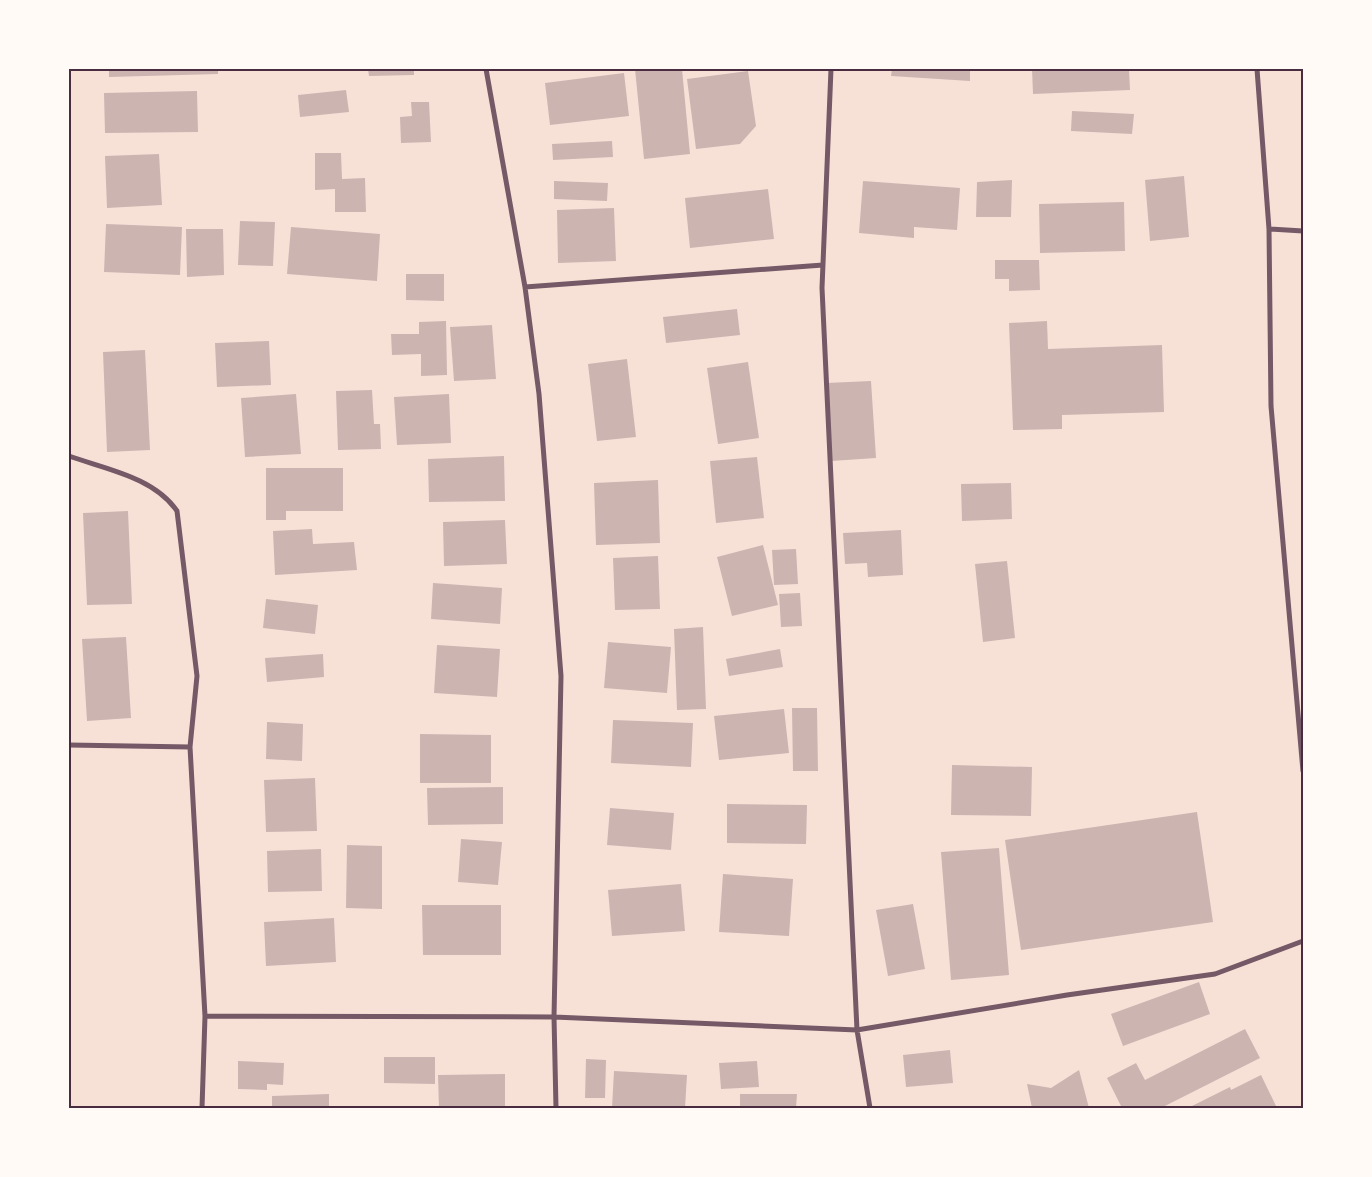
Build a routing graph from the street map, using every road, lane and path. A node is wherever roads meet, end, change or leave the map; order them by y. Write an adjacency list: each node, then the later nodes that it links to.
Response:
1 (486, 69): 7 (street)
2 (831, 69): 6 (street)
3 (1257, 69): 4 (street)
4 (1269, 229): 5 (street); 11 (street)
5 (1303, 231)
6 (823, 265): 7 (street); 15 (street)
7 (525, 287): 14 (street)
8 (69, 456): 10 (street)
9 (69, 745): 10 (street)
10 (190, 748): 13 (street)
11 (1303, 771)
12 (1303, 941): 15 (street)
13 (205, 1016): 14 (street); 16 (street)
14 (554, 1017): 15 (street); 17 (street)
15 (858, 1030): 18 (street)
16 (202, 1108)
17 (556, 1108)
18 (870, 1108)

